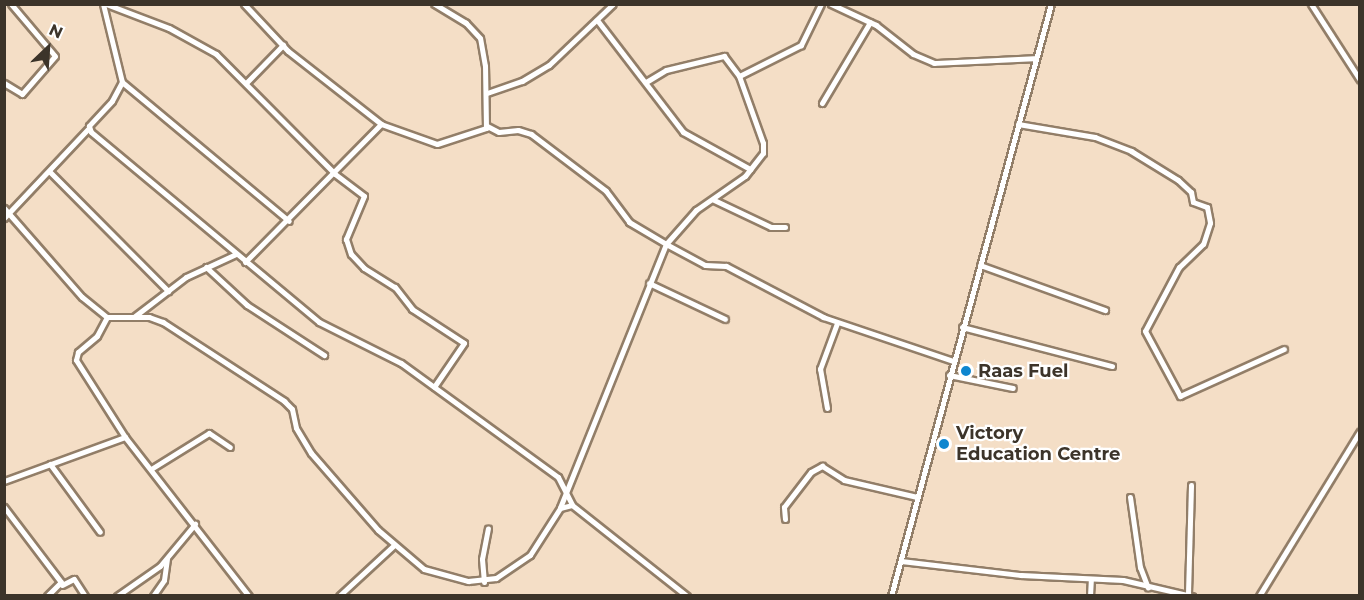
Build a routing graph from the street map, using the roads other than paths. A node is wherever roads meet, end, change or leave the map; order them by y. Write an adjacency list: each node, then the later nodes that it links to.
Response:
1 (11, 4): 19 (street)
2 (105, 4): 16 (street); 17 (street)
3 (244, 4): 12 (street)
4 (434, 4): 20 (street)
5 (613, 4): 10 (street)
6 (821, 4): 14 (street)
7 (831, 4): 11 (street)
8 (1051, 4): 13 (street)
9 (1311, 4): 15 (street)
10 (597, 20): 18 (street); 20 (street)
11 (870, 22): 13 (street); 21 (street)
12 (283, 45): 17 (street); 22 (street)
13 (1036, 58): 23 (street)
14 (740, 76): 18 (street); 26 (street)
15 (1359, 80)
16 (122, 82): 25 (street); 32 (street)
17 (247, 82): 28 (street)
18 (646, 82): 26 (street)
19 (4, 83)
20 (487, 93): 24 (street)
21 (822, 103)
22 (381, 124): 24 (street); 28 (street)
23 (1018, 124): 37 (street); 47 (street)
24 (487, 126): 34 (street)
25 (88, 129): 27 (street); 35 (street)
26 (750, 169): 29 (street)
27 (51, 172): 31 (street); 40 (street)
28 (334, 174): 32 (street); 52 (street)
29 (714, 200): 33 (street); 34 (street)
30 (4, 208): 31 (street)
31 (7, 216): 42 (street)
32 (289, 221): 36 (street)
33 (785, 227)
34 (666, 244): 39 (street); 45 (street)
35 (236, 254): 36 (street); 38 (street)
36 (245, 262): 52 (street)
37 (980, 265): 41 (street); 46 (street)
38 (206, 267): 40 (street); 48 (street)
39 (649, 283): 44 (street); 62 (street)
40 (168, 291): 43 (street)
41 (1105, 310)
42 (107, 317): 43 (street); 56 (street)
43 (134, 317): 72 (street)
44 (725, 318)
45 (837, 322): 49 (street); 54 (street)
46 (962, 327): 49 (street); 50 (street)
47 (1284, 349)
48 (324, 355)
49 (953, 361): 51 (street)
50 (1112, 366)
51 (949, 375): 53 (street); 63 (street)
52 (435, 387): 62 (street)
53 (1013, 388)
54 (827, 408)
55 (1359, 431): 89 (street)
56 (126, 438): 58 (street); 59 (street)
57 (230, 447): 59 (street)
58 (50, 465): 60 (street); 71 (street)
59 (151, 469): 69 (street)
60 (4, 481)
61 (1191, 485): 79 (street)
62 (565, 491): 65 (street); 67 (street)
63 (917, 497): 68 (street); 74 (street)
64 (1130, 497): 78 (street)
65 (572, 505): 67 (street); 86 (street)
66 (4, 507): 77 (street)
67 (560, 508): 76 (street)
68 (784, 519)
69 (195, 524): 73 (street); 84 (street)
70 (488, 529): 76 (street)
71 (100, 532)
72 (394, 545): 76 (street); 85 (street)
73 (167, 559): 82 (street); 83 (street)
74 (901, 561): 75 (street); 87 (street)
75 (1091, 579): 78 (street); 88 (street)
76 (484, 582)
77 (62, 585): 80 (street); 81 (street)
78 (1148, 588): 79 (street)
79 (1190, 594)
80 (47, 596)
81 (85, 596)
82 (117, 596)
83 (153, 596)
84 (249, 596)
85 (339, 596)
86 (687, 596)
87 (891, 596)
88 (1090, 596)
89 (1258, 596)

